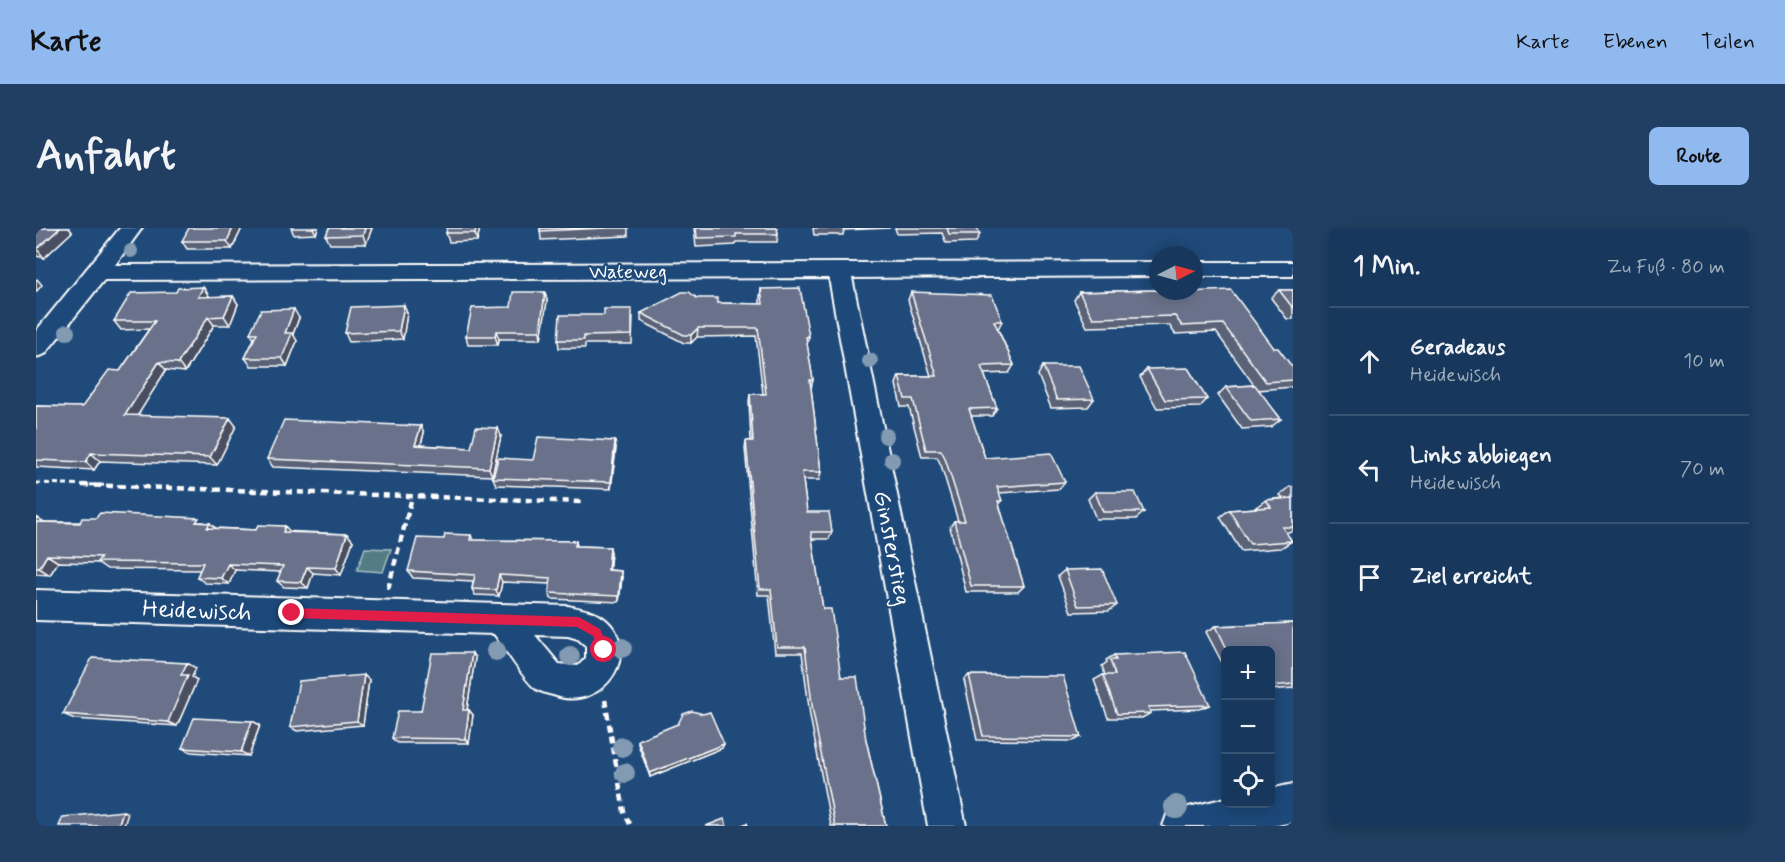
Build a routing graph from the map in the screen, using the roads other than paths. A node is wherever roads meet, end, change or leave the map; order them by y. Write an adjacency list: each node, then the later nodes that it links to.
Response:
1 (131, 228): 6 (street)
2 (1149, 268): 5 (street, Wateweg)
3 (1203, 268): 4 (street)
4 (1293, 269)
5 (839, 271): 6 (street, Wateweg); 11 (street, Ginsterstieg)
6 (98, 273): 7 (street)
7 (41, 334)
8 (36, 605): 9 (street, Heidewisch)
9 (502, 619): 9 (street, Heidewisch)
10 (1293, 803): 12 (street)
11 (947, 826)
12 (1182, 826)

